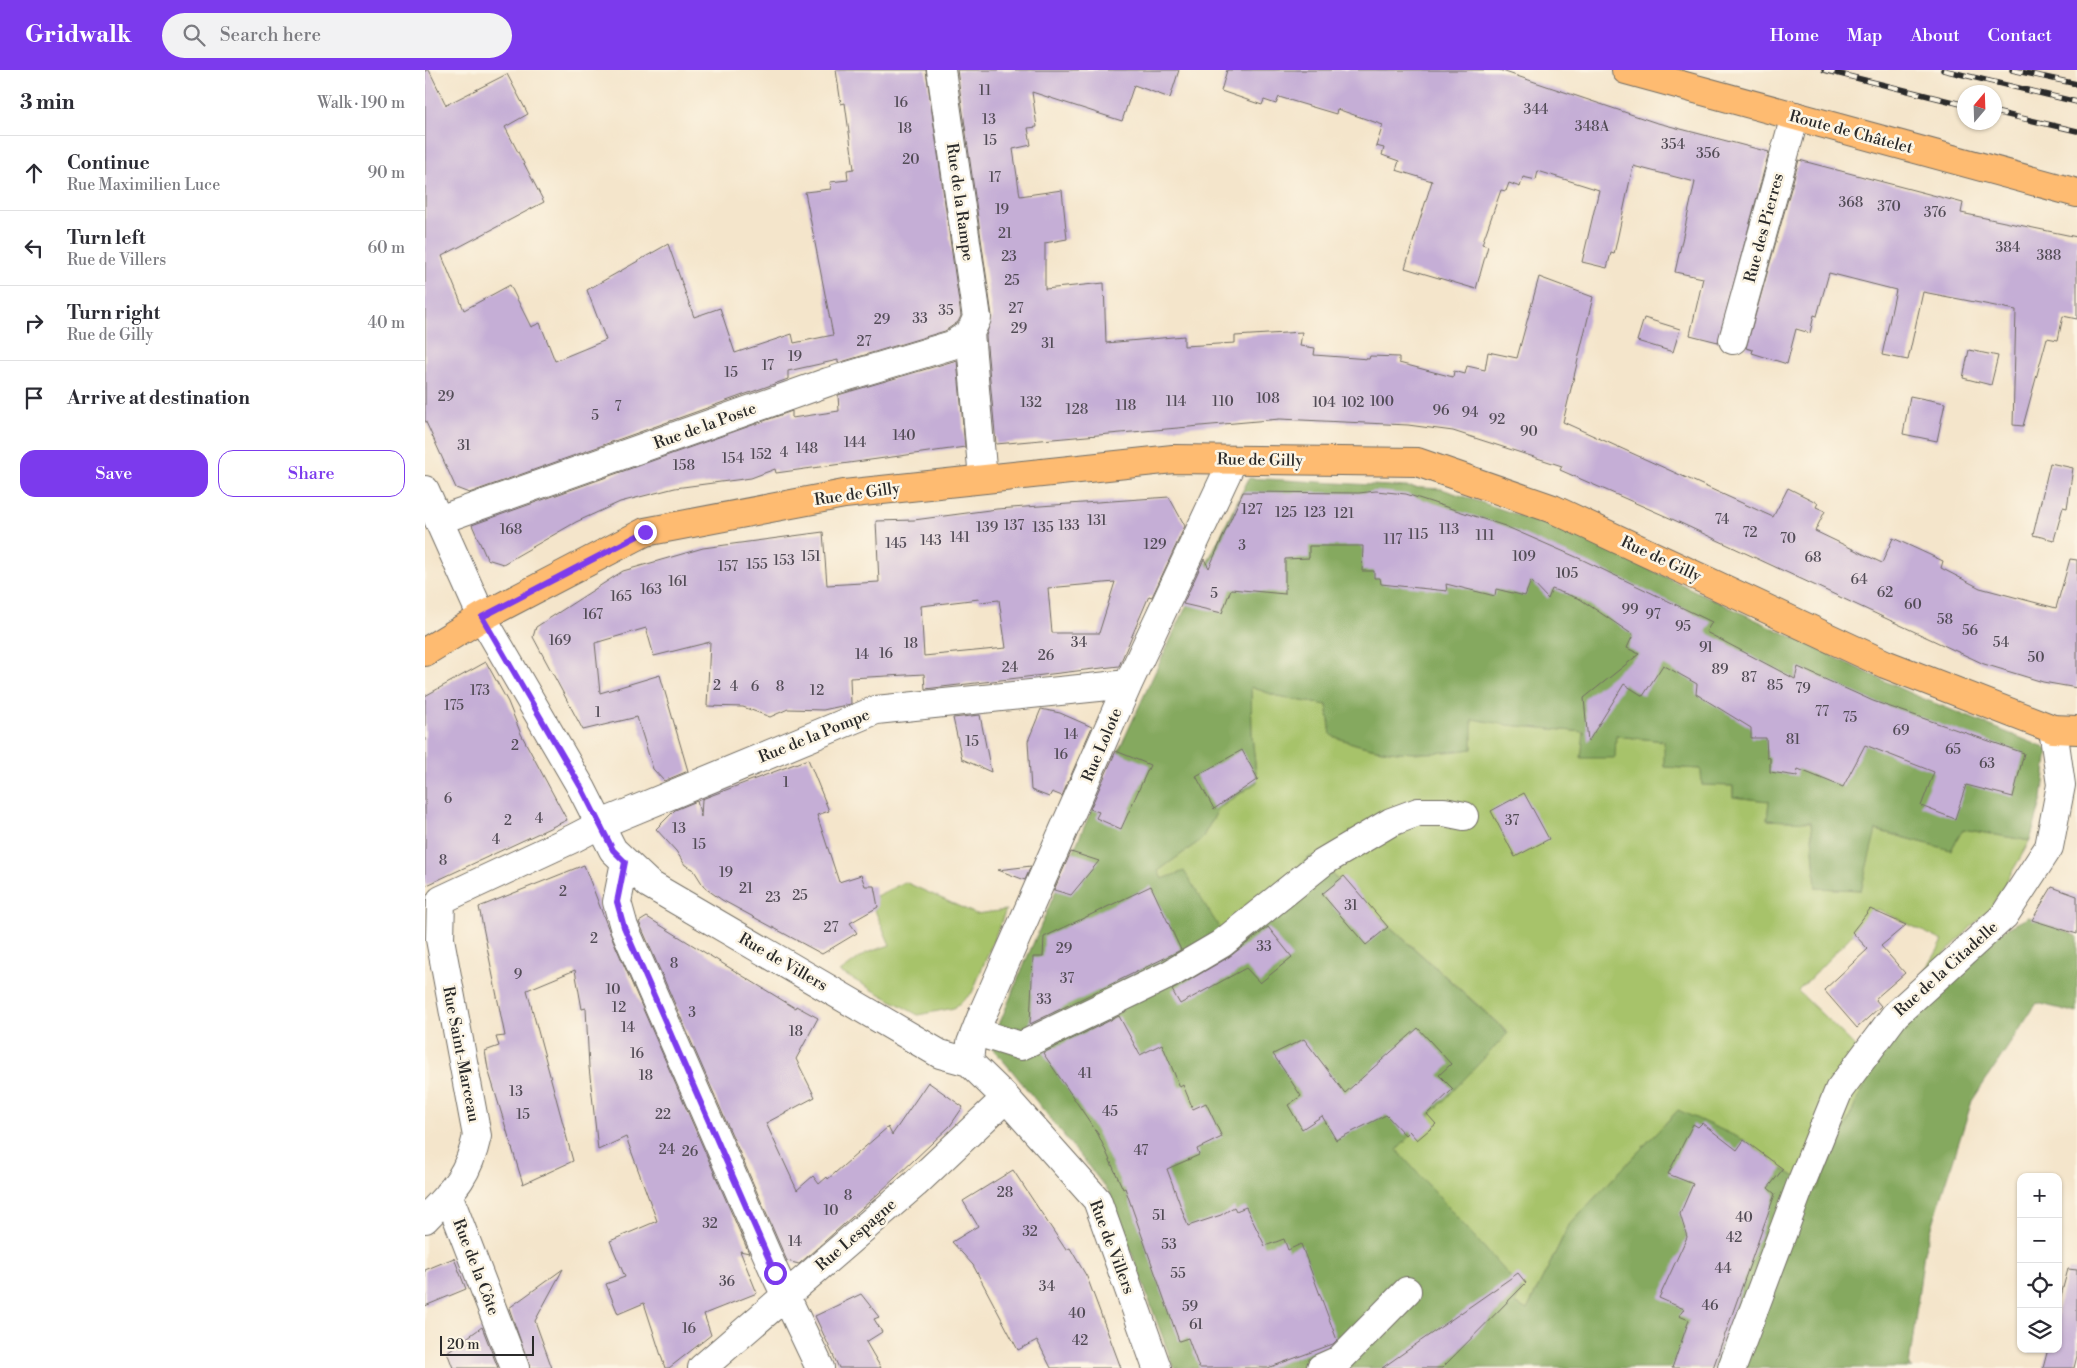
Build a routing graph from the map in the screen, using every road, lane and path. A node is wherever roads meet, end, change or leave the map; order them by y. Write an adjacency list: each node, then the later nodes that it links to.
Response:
1 (941, 70): 5 (street, Rue de la Rampe)
2 (1626, 70): 3 (main road, Route de Châtelet)
3 (1795, 116): 4 (main road, Route de Châtelet); 6 (street, Rue des Pierres)
4 (2077, 194)
5 (970, 333): 8 (street, Rue de la Rampe); 10 (street, Rue de la Poste)
6 (1733, 340)
7 (1233, 460): 8 (main road, Rue de Gilly); 13 (street, Rue Lolote); 14 (main road, Rue de Gilly)
8 (983, 479): 11 (main road, Rue de Gilly)
9 (425, 490): 10 (street, Rue de Villers)
10 (439, 520): 11 (street, Rue de Villers)
11 (482, 617): 12 (main road, Rue de Gilly); 16 (street, Rue de Villers)
12 (429, 644)
13 (1128, 684): 16 (street, Rue de la Pompe); 19 (street, Rue Lolote)
14 (2065, 730): 31 (street, Rue de la Citadelle)
15 (1464, 816): 19 (street)
16 (601, 824): 17 (street, Rue de Villers); 18 (street, Rue Saint-Marceau)
17 (625, 862): 20 (street, Rue de Villers); 25 (street)
18 (433, 904): 22 (street, Rue Saint-Marceau)
19 (976, 1032): 20 (street, Rue Lolote)
20 (969, 1062): 21 (street, Rue de Villers)
21 (1007, 1098): 25 (street, Rue Lespagne); 29 (street, Rue de Villers)
22 (448, 1194): 23 (street, Rue Saint-Marceau); 26 (street, Rue de la Côte)
23 (425, 1218)
24 (1407, 1291): 30 (street)
25 (786, 1295): 27 (street, Rue Lespagne); 28 (street)
26 (515, 1368)
27 (702, 1368)
28 (819, 1368)
29 (1157, 1368)
30 (1321, 1368)
31 (1732, 1368)

